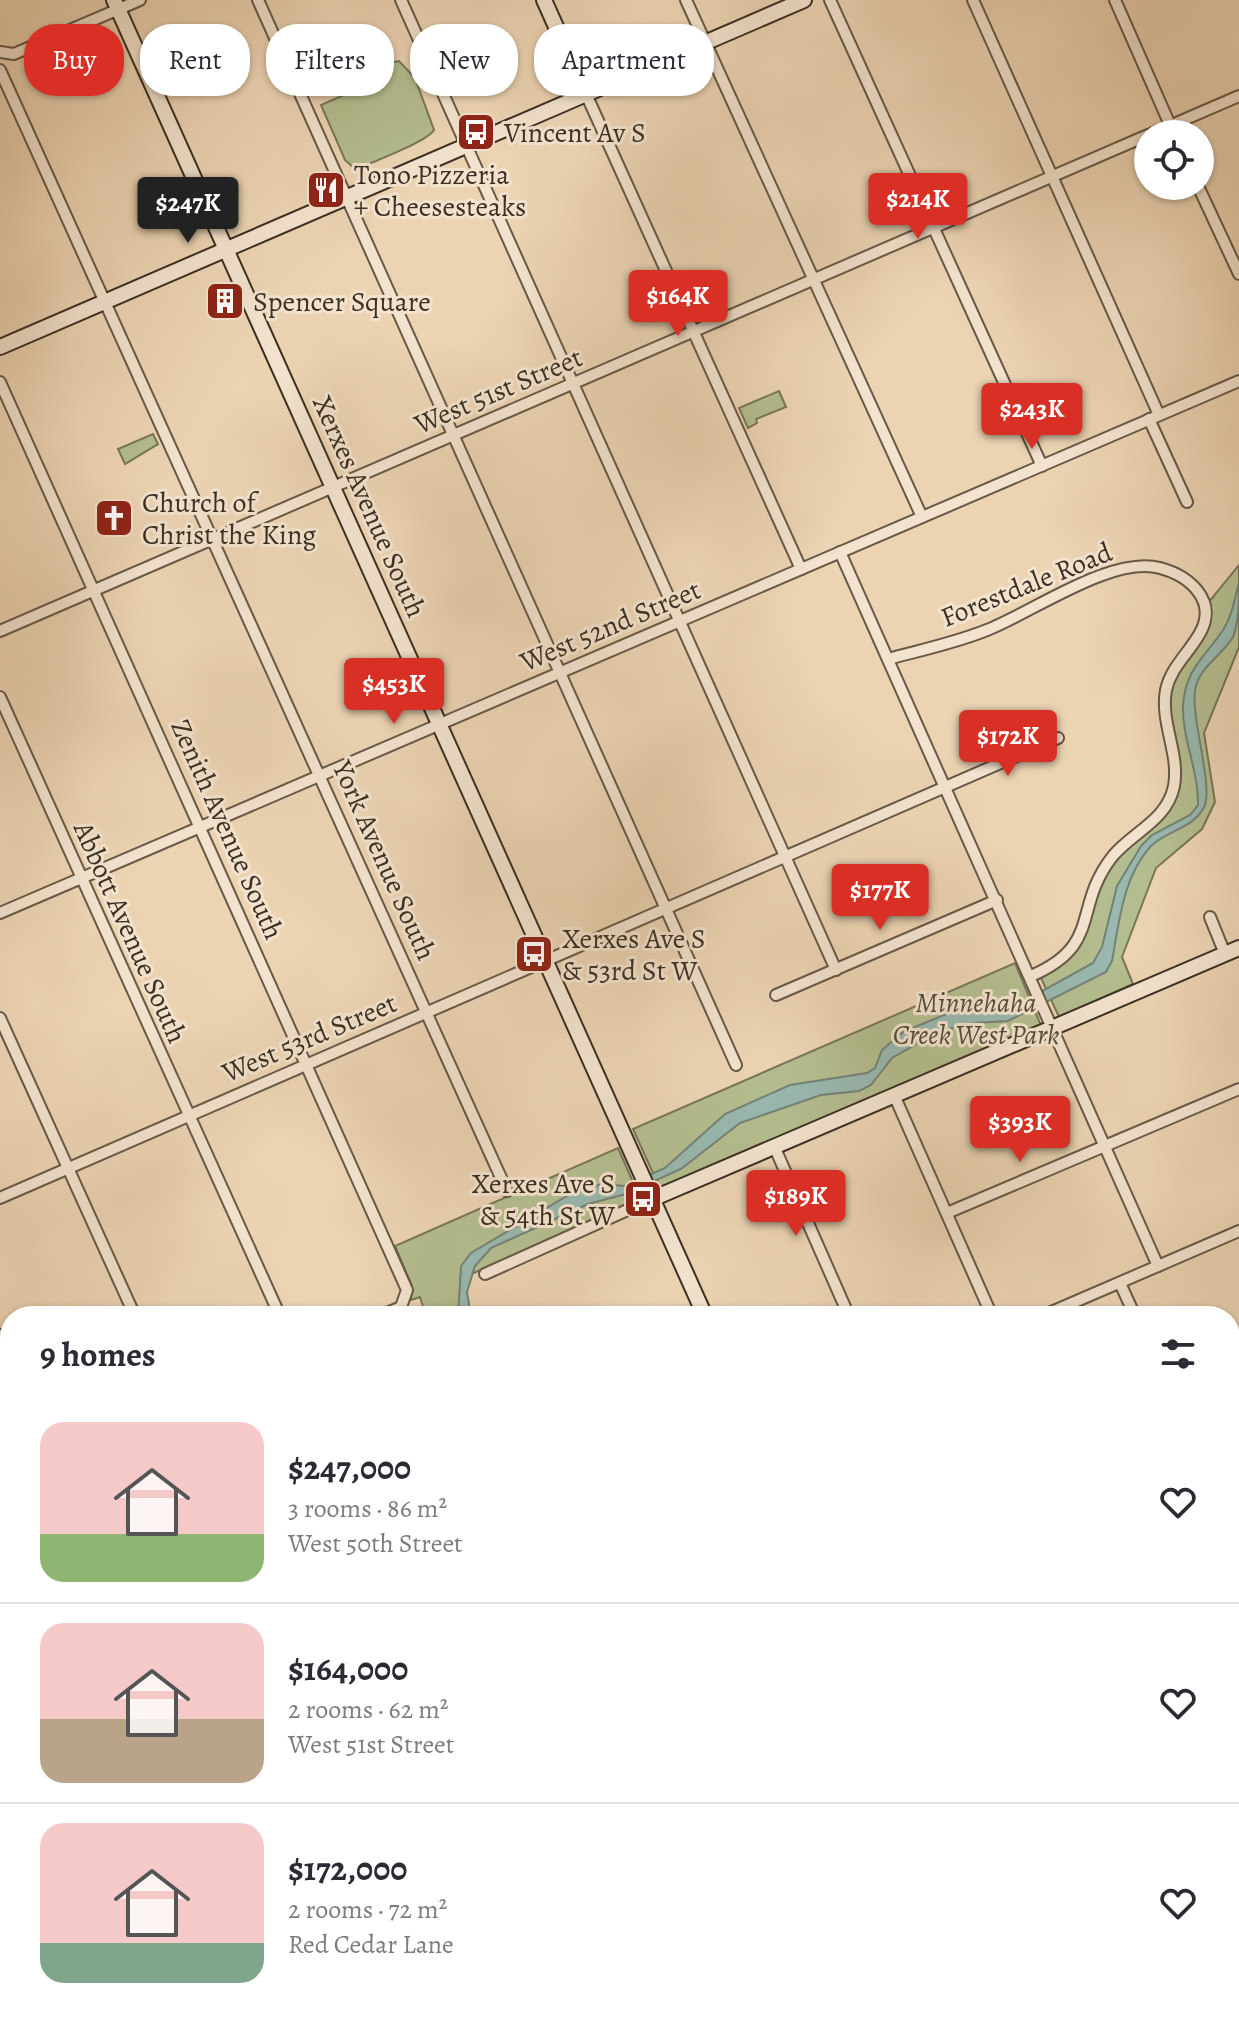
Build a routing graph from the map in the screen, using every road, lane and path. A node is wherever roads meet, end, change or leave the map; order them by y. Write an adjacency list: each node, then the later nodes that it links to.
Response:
1 (140, 0): 10 (street)
2 (258, 0): 25 (street)
3 (401, 0): 23 (street)
4 (544, 0): 11 (street)
5 (686, 0): 12 (street)
6 (804, 0): 13 (street)
7 (830, 0): 27 (street)
8 (973, 0): 24 (street)
9 (1115, 0): 20 (street)
10 (116, 5): 14 (street); 28 (street, Xerxes Avenue South)
11 (555, 24)
12 (697, 24)
13 (714, 38)
14 (1, 53)
15 (714, 62): 30 (street)
16 (0, 70): 31 (street, York Avenue South)
17 (581, 96): 23 (street)
18 (587, 96): 32 (street)
19 (1239, 96): 21 (street, West 51st Street)
20 (1168, 120)
21 (1192, 120)
22 (1134, 142): 24 (street, West 51st Street)
23 (464, 145): 25 (street); 36 (street)
24 (1053, 178): 27 (street, West 51st Street); 37 (street)
25 (345, 197): 28 (street); 38 (street)
26 (1205, 200): 29 (street)
27 (932, 229): 30 (street, West 51st Street); 39 (street)
28 (226, 249): 31 (street); 40 (street, Xerxes Avenue South)
29 (1239, 274)
30 (812, 280): 32 (street, West 51st Street); 42 (street)
31 (106, 301): 33 (street); 43 (street, York Avenue South)
32 (694, 332): 36 (street, West 51st Street); 45 (street)
33 (0, 347)
34 (1239, 381): 37 (street, West 52nd Street)
35 (0, 382): 46 (street, Zenith Avenue South)
36 (574, 383): 38 (street, West 51st Street); 47 (street)
37 (1154, 417): 39 (street, West 52nd Street); 41 (street)
38 (455, 435): 40 (street, West 51st Street); 50 (street)
39 (1042, 466): 42 (street, West 52nd Street)
40 (332, 486): 43 (street, West 51st Street); 52 (street, Xerxes Avenue South)
41 (1187, 502)
42 (922, 517): 44 (street, West 52nd Street)
43 (213, 538): 46 (street, West 51st Street); 54 (street, York Avenue South)
44 (840, 552): 45 (street, West 52nd Street); 49 (street)
45 (801, 569): 47 (street, West 52nd Street)
46 (93, 590): 48 (street, West 51st Street); 56 (street, Zenith Avenue South)
47 (681, 621): 50 (street, West 52nd Street); 57 (street)
48 (0, 631)
49 (888, 659): 55 (street); 66 (street, Forestdale Road)
50 (561, 672): 52 (street, West 52nd Street); 60 (street)
51 (0, 697): 58 (street, Abbott Avenue South)
52 (440, 725): 54 (street, West 52nd Street); 64 (street, Xerxes Avenue South)
53 (1058, 738): 55 (street, West 53rd Street)
54 (320, 775): 56 (street, West 52nd Street); 68 (street, York Avenue South)
55 (945, 787): 57 (street, West 53rd Street); 59 (street)
56 (201, 827): 58 (street, West 52nd Street); 71 (street, Zenith Avenue South)
57 (786, 858): 60 (street, West 53rd Street); 65 (street)
58 (81, 878): 61 (street, West 52nd Street); 75 (street, Abbott Avenue South)
59 (997, 900): 65 (street); 66 (street)
60 (667, 909): 64 (street, West 53rd Street); 72 (street)
61 (0, 913)
62 (1210, 917): 63 (street)
63 (1232, 951): 70 (street)
64 (546, 960): 68 (street, West 53rd Street); 80 (street, Xerxes Avenue South)
65 (836, 970): 67 (street)
66 (1033, 981): 70 (street)
67 (776, 995)
68 (427, 1012): 71 (street, West 53rd Street); 79 (street, York Avenue South)
69 (0, 1018): 78 (street)
70 (1054, 1027): 74 (street); 77 (street)
71 (307, 1064): 75 (street, West 53rd Street); 89 (street, Zenith Avenue South)
72 (736, 1065)
73 (1239, 1089): 77 (street)
74 (894, 1095): 76 (street); 82 (street)
75 (188, 1116): 78 (street, West 53rd Street); 88 (street, Abbott Avenue South)
76 (774, 1146): 80 (street); 91 (street)
77 (1106, 1146): 82 (street); 84 (street)
78 (69, 1168): 81 (street, West 53rd Street); 87 (street)
79 (507, 1191)
80 (649, 1193): 85 (street); 90 (street, Xerxes Avenue South)
81 (0, 1198)
82 (947, 1213): 92 (street)
83 (1239, 1231): 84 (street)
84 (1158, 1266): 86 (street)
85 (485, 1274)
86 (1120, 1283): 93 (street); 94 (street)
87 (131, 1306)
88 (275, 1306)
89 (402, 1306)
90 (700, 1306)
91 (845, 1306)
92 (988, 1306)
93 (1066, 1306)
94 (1130, 1306)

